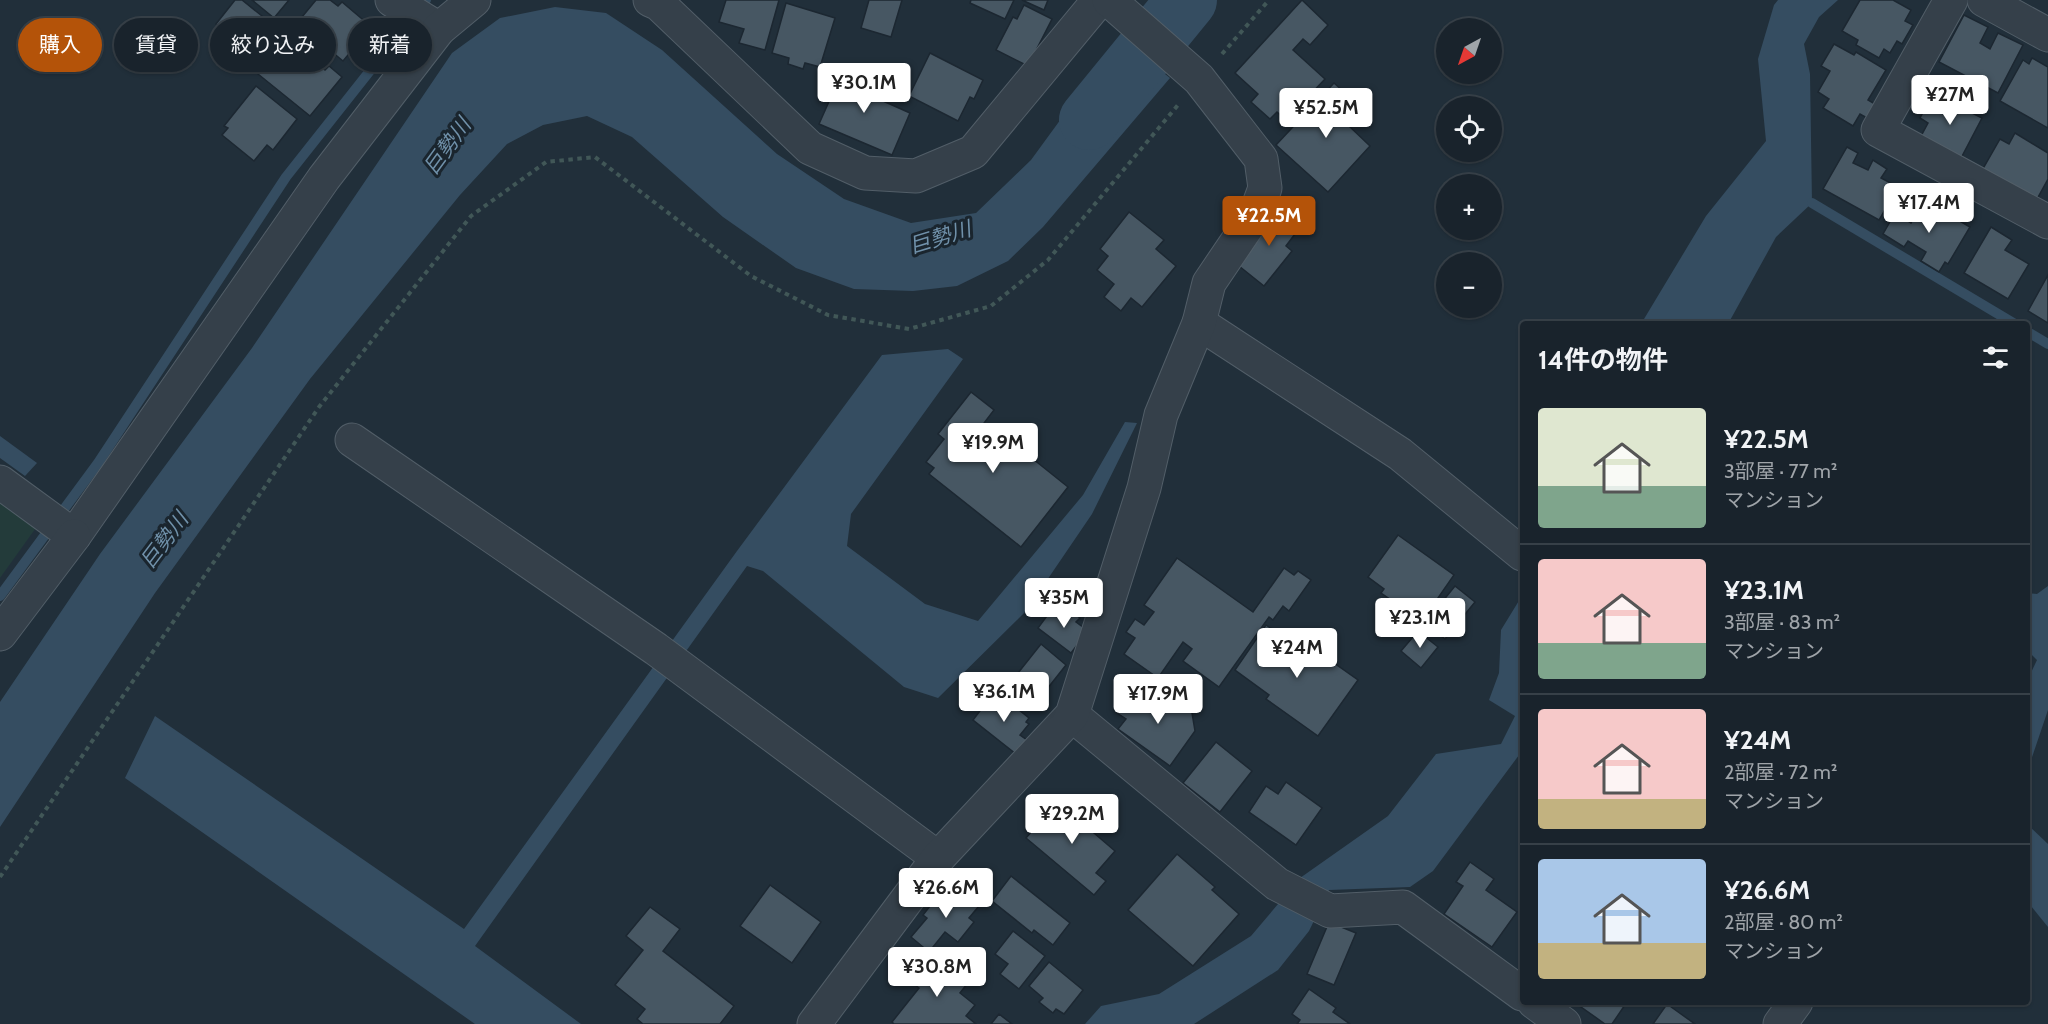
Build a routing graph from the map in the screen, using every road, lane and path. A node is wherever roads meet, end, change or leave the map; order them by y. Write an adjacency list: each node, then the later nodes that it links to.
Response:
1 (474, 0): 8 (street)
2 (650, 0): 3 (street)
3 (1099, 0)
4 (1109, 0): 10 (street)
5 (1269, 0): 10 (path)
6 (1951, 0): 11 (street)
7 (1984, 0): 9 (street)
8 (415, 14): 15 (street)
9 (2048, 35)
10 (1199, 80): 12 (street); 20 (path)
11 (2048, 222)
12 (1199, 323): 16 (street); 18 (street)
13 (352, 440): 19 (street)
14 (0, 482): 15 (street)
15 (61, 526): 17 (street)
16 (1520, 553)
17 (0, 634)
18 (1072, 715): 19 (street); 21 (street)
19 (938, 858): 24 (street)
20 (0, 877)
21 (1520, 993)
22 (1538, 1005): 25 (street)
23 (1794, 1005): 26 (street)
24 (814, 1024)
25 (1564, 1024)
26 (1780, 1024)

